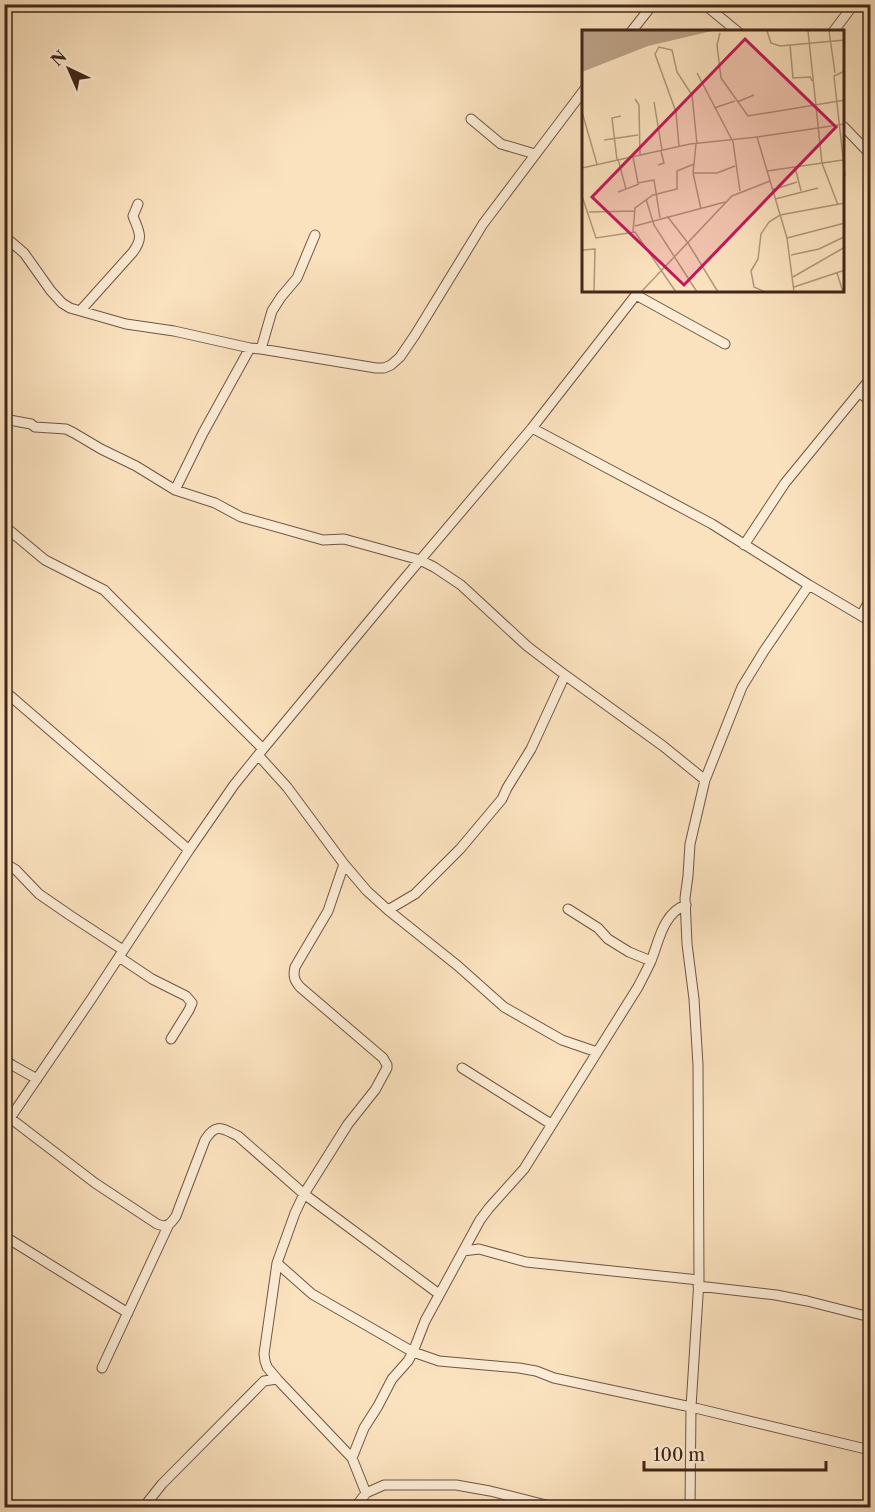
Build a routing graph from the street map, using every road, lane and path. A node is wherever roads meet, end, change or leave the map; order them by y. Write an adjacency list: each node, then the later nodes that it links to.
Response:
1 (652, 4): 4 (street)
2 (704, 4): 5 (street)
3 (854, 4): 6 (street)
4 (632, 30)
5 (736, 30)
6 (834, 30)
7 (582, 93): 10 (street)
8 (471, 118): 10 (street)
9 (845, 129): 11 (street)
10 (535, 154): 19 (street)
11 (870, 154)
12 (138, 204): 16 (street)
13 (315, 235): 19 (street)
14 (4, 236): 16 (street)
15 (638, 293): 17 (street); 24 (street)
16 (85, 312): 18 (street)
17 (725, 344)
18 (250, 348): 19 (street); 25 (street)
19 (261, 349)
20 (870, 379): 21 (street)
21 (860, 393): 22 (street); 27 (street)
22 (870, 401)
23 (4, 419): 25 (street)
24 (532, 428): 27 (street); 28 (street)
25 (175, 490): 28 (street)
26 (4, 528): 35 (street)
27 (744, 544): 29 (street)
28 (420, 560): 33 (street); 35 (street)
29 (809, 585): 31 (street); 36 (street)
30 (870, 599): 31 (street)
31 (861, 616): 32 (street)
32 (870, 621)
33 (565, 675): 36 (street); 42 (street)
34 (4, 692): 37 (street)
35 (260, 752): 37 (street); 39 (street)
36 (705, 780): 40 (street)
37 (189, 850): 43 (street)
38 (4, 863): 43 (street)
39 (344, 864): 42 (street); 52 (street)
40 (686, 905): 44 (street); 59 (street)
41 (568, 909): 44 (street)
42 (388, 910): 46 (street)
43 (121, 954): 45 (street); 49 (street)
44 (651, 961): 46 (street)
45 (171, 1039)
46 (597, 1052): 51 (street)
47 (4, 1059): 49 (street)
48 (462, 1068): 51 (street)
49 (37, 1079): 50 (street)
50 (7, 1123): 53 (street)
51 (551, 1124): 55 (street)
52 (304, 1194): 53 (street); 58 (street); 60 (street)
53 (169, 1224): 61 (street)
54 (4, 1236): 61 (street)
55 (471, 1236): 56 (street); 57 (street)
56 (478, 1249): 57 (street); 59 (street)
57 (463, 1251): 60 (street)
58 (277, 1263): 63 (street); 64 (street)
59 (698, 1283): 62 (street); 68 (street)
60 (439, 1294): 63 (street)
61 (128, 1313): 65 (street)
62 (870, 1317)
63 (413, 1352): 68 (street); 70 (street)
64 (265, 1361): 66 (street); 67 (street)
65 (102, 1368)
66 (278, 1379): 67 (street); 70 (street)
67 (264, 1381): 72 (street)
68 (691, 1407): 69 (street); 75 (street)
69 (870, 1450)
70 (352, 1458): 71 (street)
71 (366, 1493): 73 (street); 74 (street)
72 (143, 1508)
73 (355, 1508)
74 (558, 1508)
75 (690, 1508)

